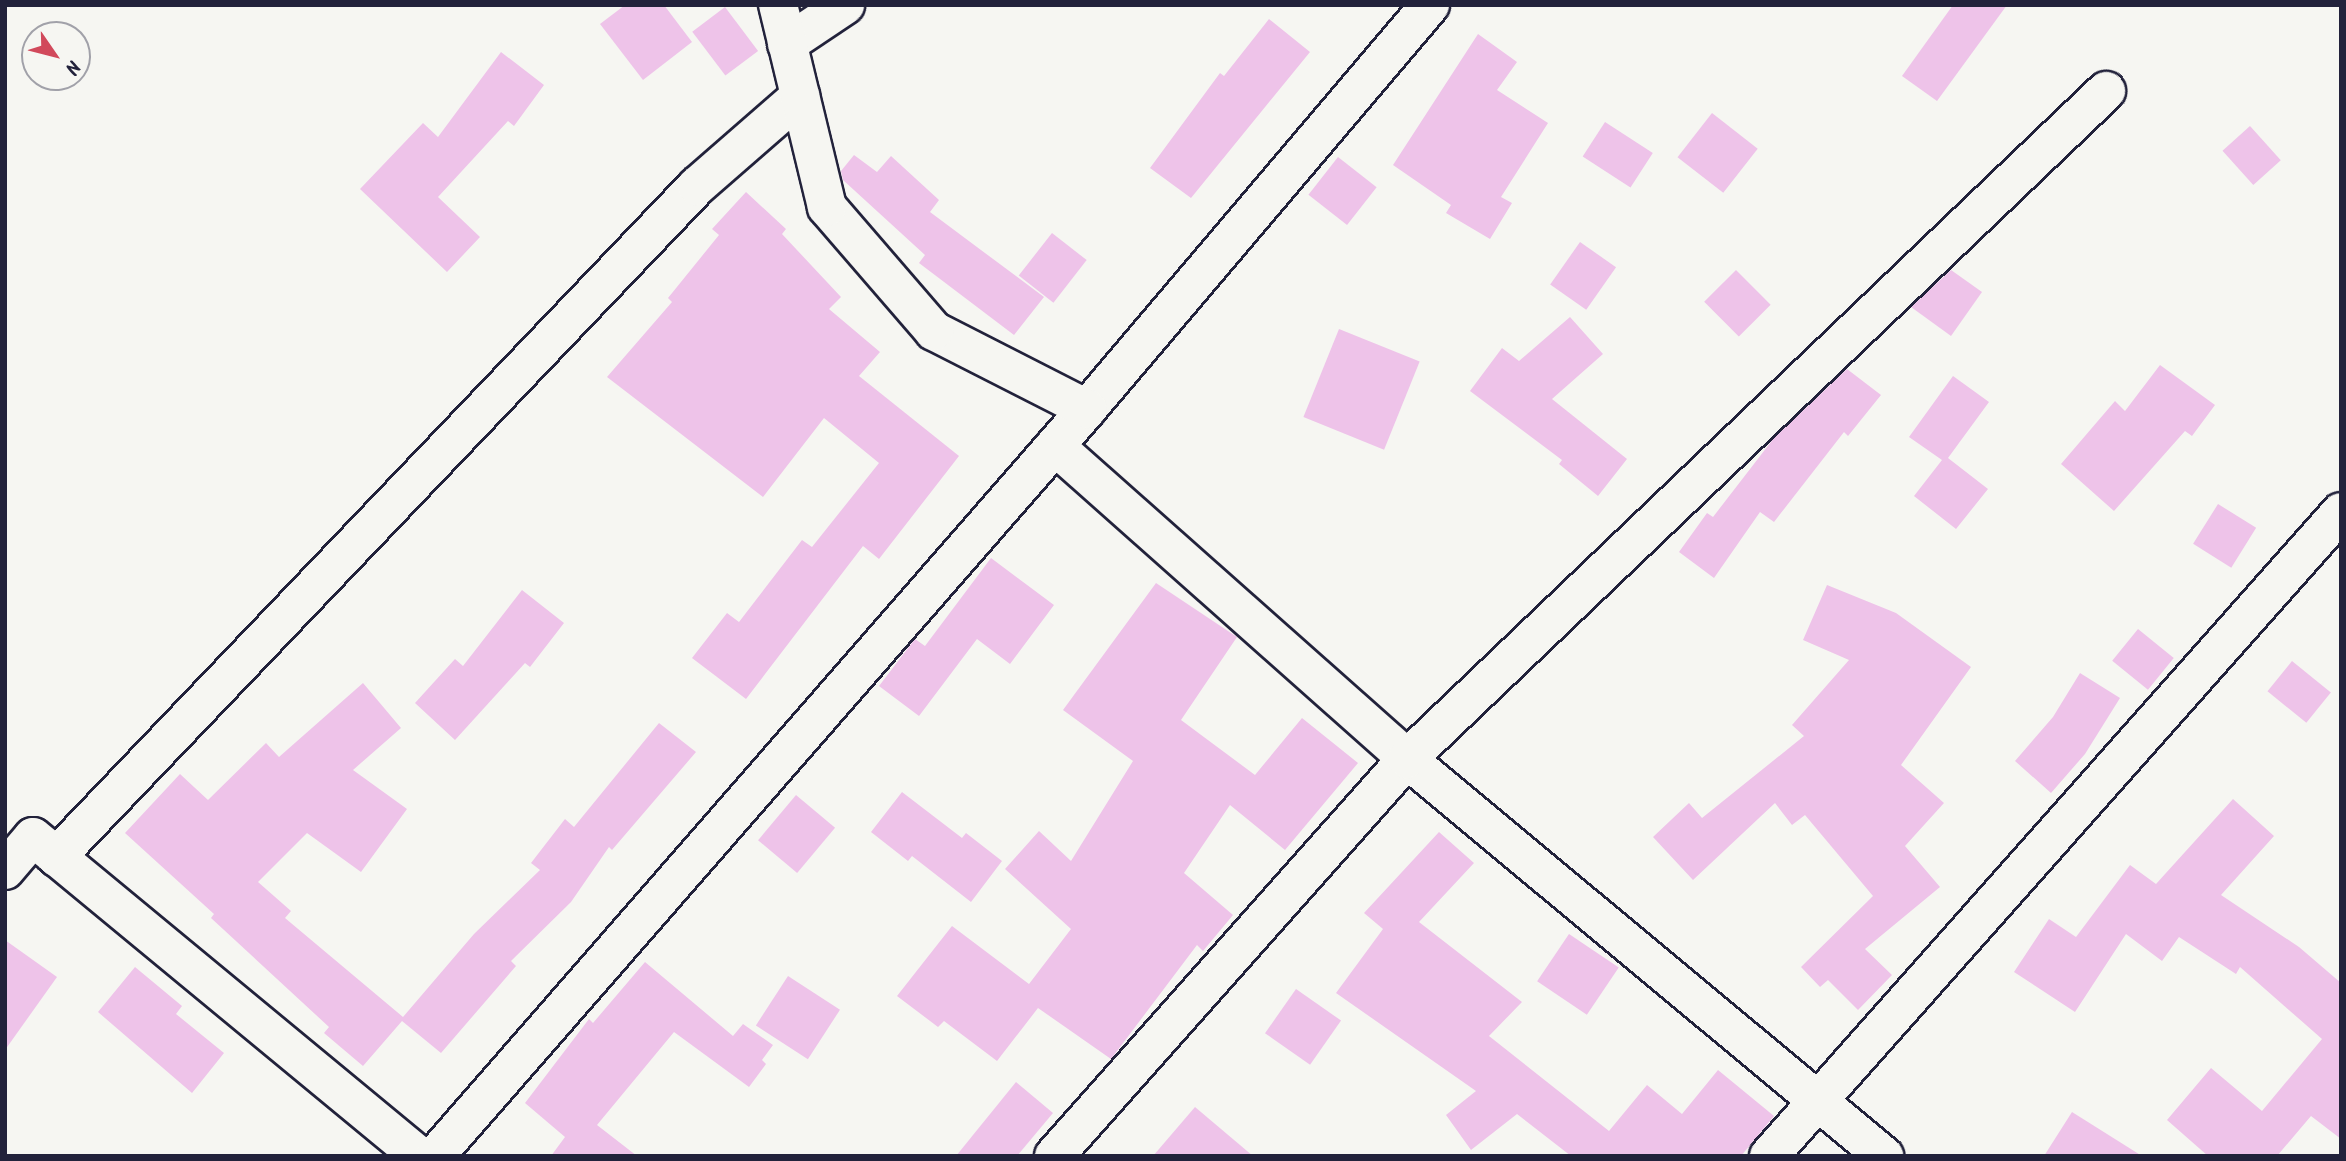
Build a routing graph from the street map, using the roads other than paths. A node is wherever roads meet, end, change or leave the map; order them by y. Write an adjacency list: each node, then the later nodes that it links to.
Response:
1 (778, 5): 4 (street)
2 (845, 5): 4 (street)
3 (1430, 5): 7 (street)
4 (787, 44): 6 (street)
5 (2106, 91): 10 (street)
6 (800, 96): 7 (street); 11 (street)
7 (1087, 409): 8 (street)
8 (1055, 446): 10 (street); 15 (street)
9 (2341, 512): 13 (street)
10 (1407, 760): 13 (street); 16 (street)
11 (56, 857): 12 (street); 14 (street)
12 (5, 870)
13 (1817, 1100): 17 (street); 18 (street)
14 (419, 1156)
15 (435, 1156)
16 (1054, 1156)
17 (1769, 1156)
18 (1884, 1156)

